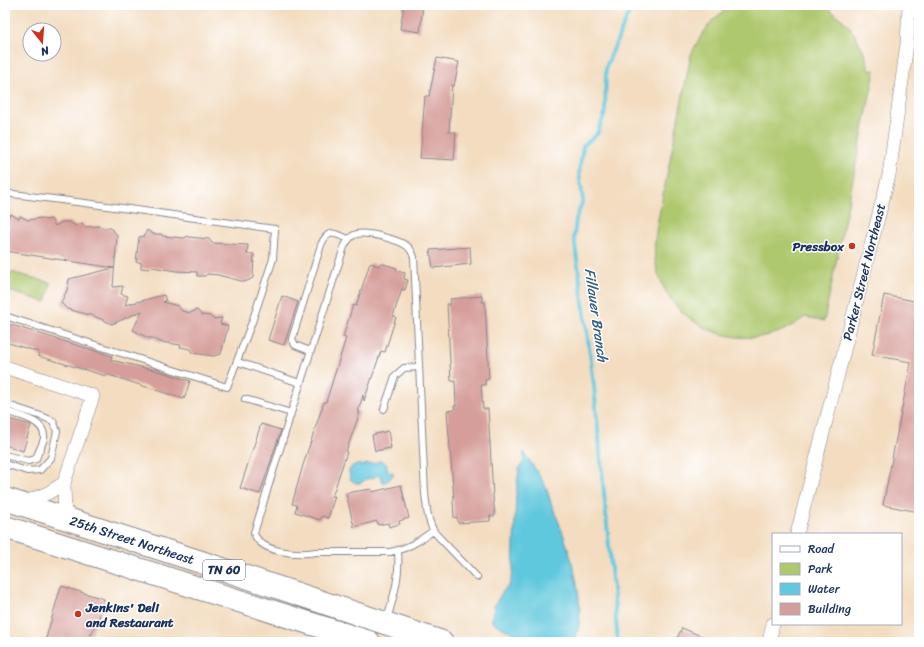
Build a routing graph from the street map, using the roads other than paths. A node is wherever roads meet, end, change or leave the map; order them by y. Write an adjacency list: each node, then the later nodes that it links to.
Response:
1 (909, 5): 2 (street, Parker Street Northeast)
2 (913, 45): 23 (street, Parker Street Northeast)
3 (5, 193): 7 (lane)
4 (348, 239): 6 (lane); 6 (lane); 9 (lane)
5 (5, 316): 7 (lane)
6 (310, 351): 10 (lane)
7 (238, 362): 10 (lane)
8 (5, 367): 18 (street)
9 (419, 368): 13 (lane); 22 (lane)
10 (300, 383): 15 (lane)
11 (245, 399): 15 (lane)
12 (5, 404): 17 (lane)
13 (384, 409)
14 (5, 411): 16 (lane)
15 (290, 412): 24 (lane)
16 (5, 455)
17 (5, 464)
18 (64, 483): 19 (street); 20 (street)
19 (12, 502): 20 (highway, 25th Street Northeast / TN 60)
20 (65, 519): 26 (highway, 25th Street Northeast / TN 60)
21 (5, 527): 28 (highway, 25th Street Northeast / TN 60)
22 (433, 531): 24 (lane); 25 (lane)
23 (797, 533)
24 (398, 551): 26 (lane)
25 (477, 577)
26 (386, 623): 29 (highway, 25th Street Northeast / TN 60)
27 (773, 625): 30 (street)
28 (369, 642)
29 (442, 642)
30 (769, 642)

